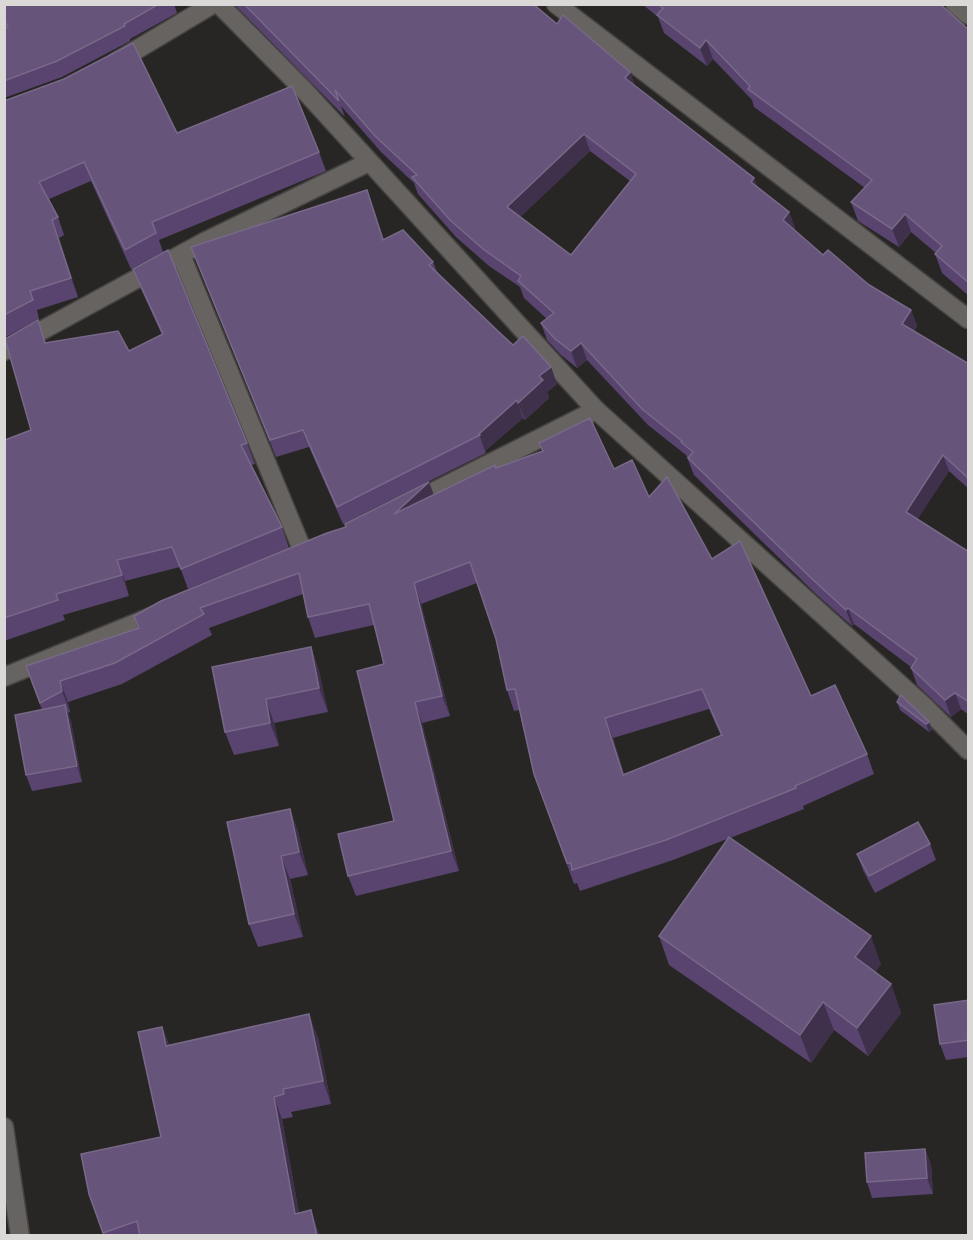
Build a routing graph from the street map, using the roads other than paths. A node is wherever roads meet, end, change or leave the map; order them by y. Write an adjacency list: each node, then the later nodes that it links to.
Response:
1 (213, 4): 6 (street)
2 (219, 4): 7 (street)
3 (556, 4): 9 (street)
4 (955, 4): 5 (street)
5 (969, 15)
6 (98, 71)
7 (369, 162): 8 (street); 11 (street)
8 (181, 255): 10 (street); 13 (street)
9 (969, 319)
10 (4, 351)
11 (596, 410): 12 (street); 16 (street)
12 (396, 510)
13 (323, 546)
14 (171, 609): 15 (street)
15 (4, 676)
16 (969, 750)
17 (4, 1127): 18 (street)
18 (20, 1236)

